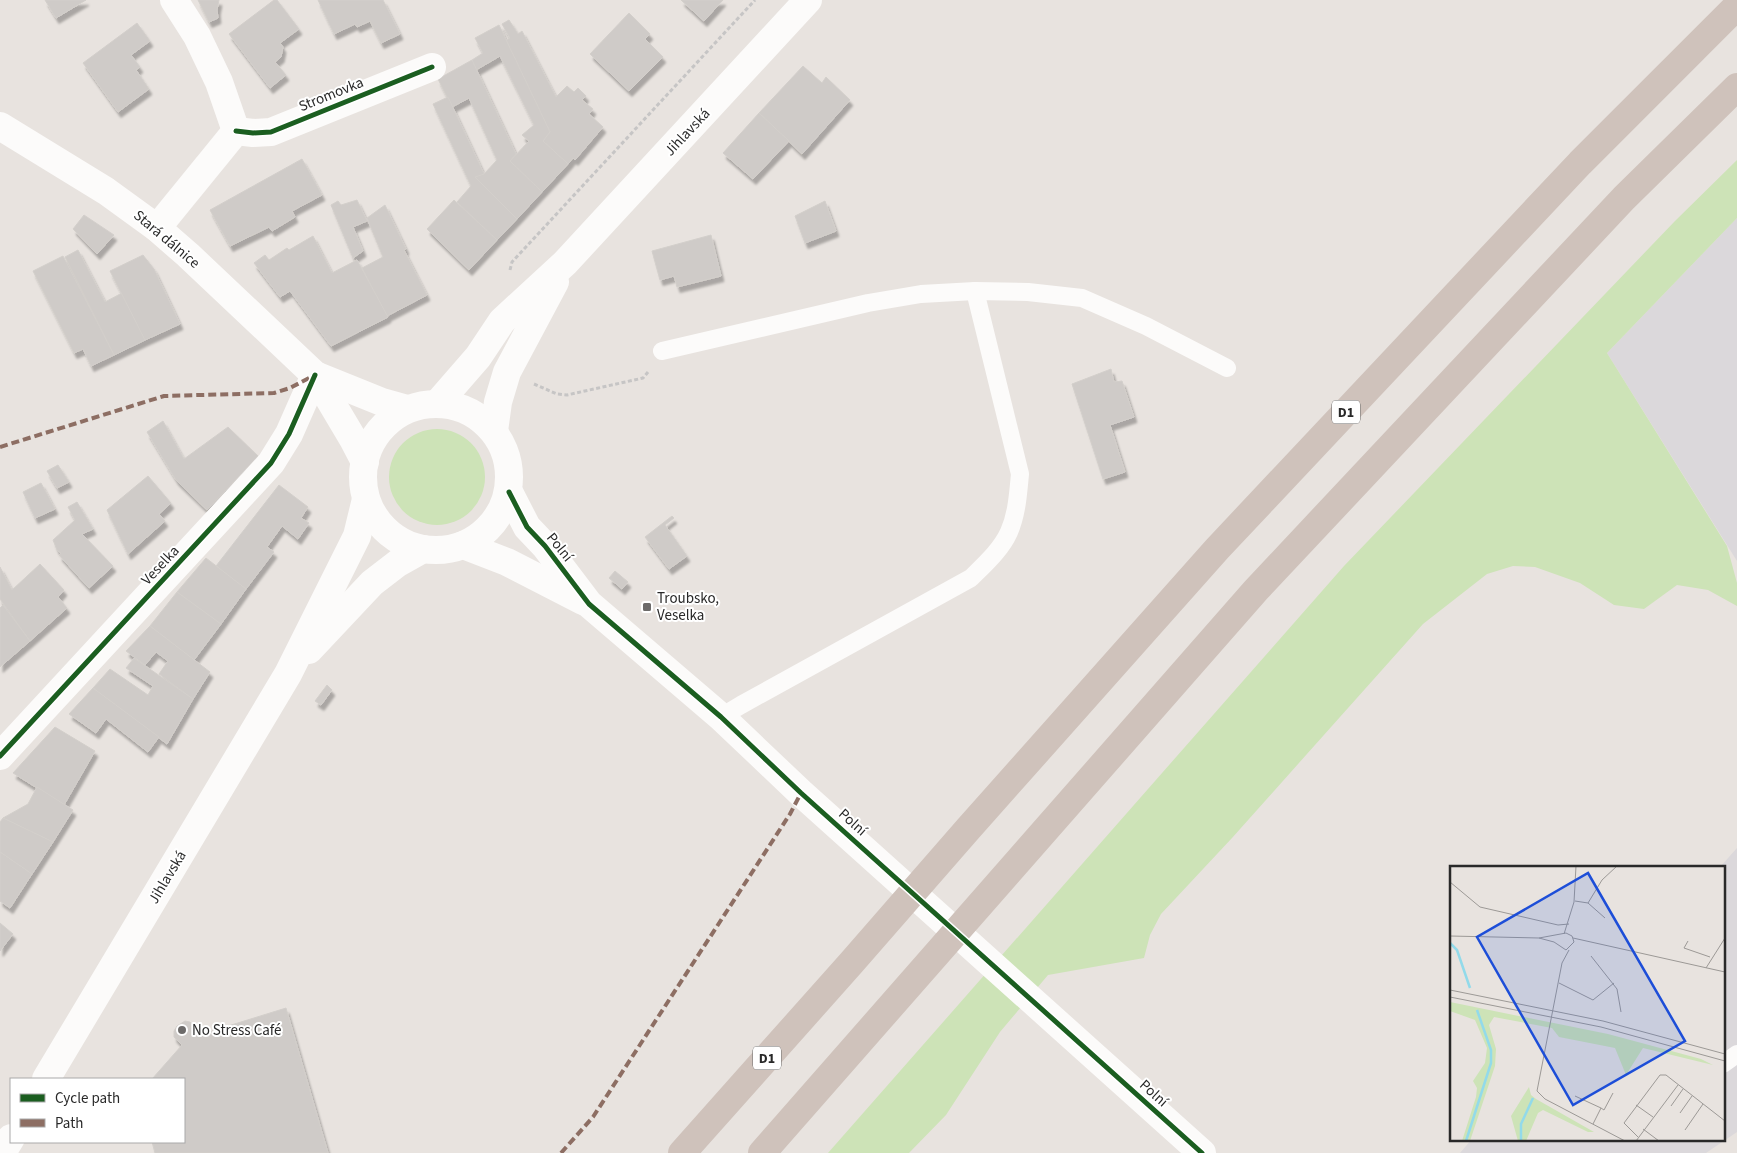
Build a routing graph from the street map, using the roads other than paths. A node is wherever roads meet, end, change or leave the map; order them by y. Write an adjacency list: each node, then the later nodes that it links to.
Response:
1 (174, 0): 7 (main road)
2 (808, 0): 9 (main road, Jihlavská)
3 (1737, 6): 31 (highway, D1)
4 (432, 67): 7 (main road, Stromovka)
5 (1737, 87): 32 (highway)
6 (0, 126): 8 (main road, Stará dálnice)
7 (236, 130): 8 (main road)
8 (157, 228): 13 (main road, Stará dálnice)
9 (565, 263): 14 (main road, Jihlavská); 16 (main road, Jihlavská)
10 (975, 291): 11 (lane); 12 (lane); 24 (lane)
11 (662, 351)
12 (1227, 368)
13 (315, 375): 15 (main road, Stará dálnice); 17 (main road, Stará dálnice); 25 (main road, Veselka)
14 (438, 403): 15 (main road, Jihlavská); 16 (main road, Jihlavská)
15 (407, 409): 17 (main road, Jihlavská)
16 (494, 431): 18 (main road, Jihlavská)
17 (364, 462): 19 (main road, Jihlavská)
18 (509, 492): 20 (main road, Jihlavská); 22 (main road, Polní)
19 (366, 499): 21 (main road, Jihlavská); 23 (main road, Jihlavská)
20 (463, 545): 21 (main road, Jihlavská); 22 (main road, Polní)
21 (423, 549): 23 (main road, Jihlavská)
22 (589, 604): 24 (main road, Polní)
23 (288, 674): 28 (main road, Jihlavská)
24 (721, 717): 33 (main road, Polní)
25 (0, 756)
26 (1737, 1054): 27 (lane)
27 (1724, 1063)
28 (47, 1078)
29 (10, 1140): 30 (main road)
30 (2, 1153)
31 (682, 1153)
32 (762, 1153)
33 (1202, 1153)

